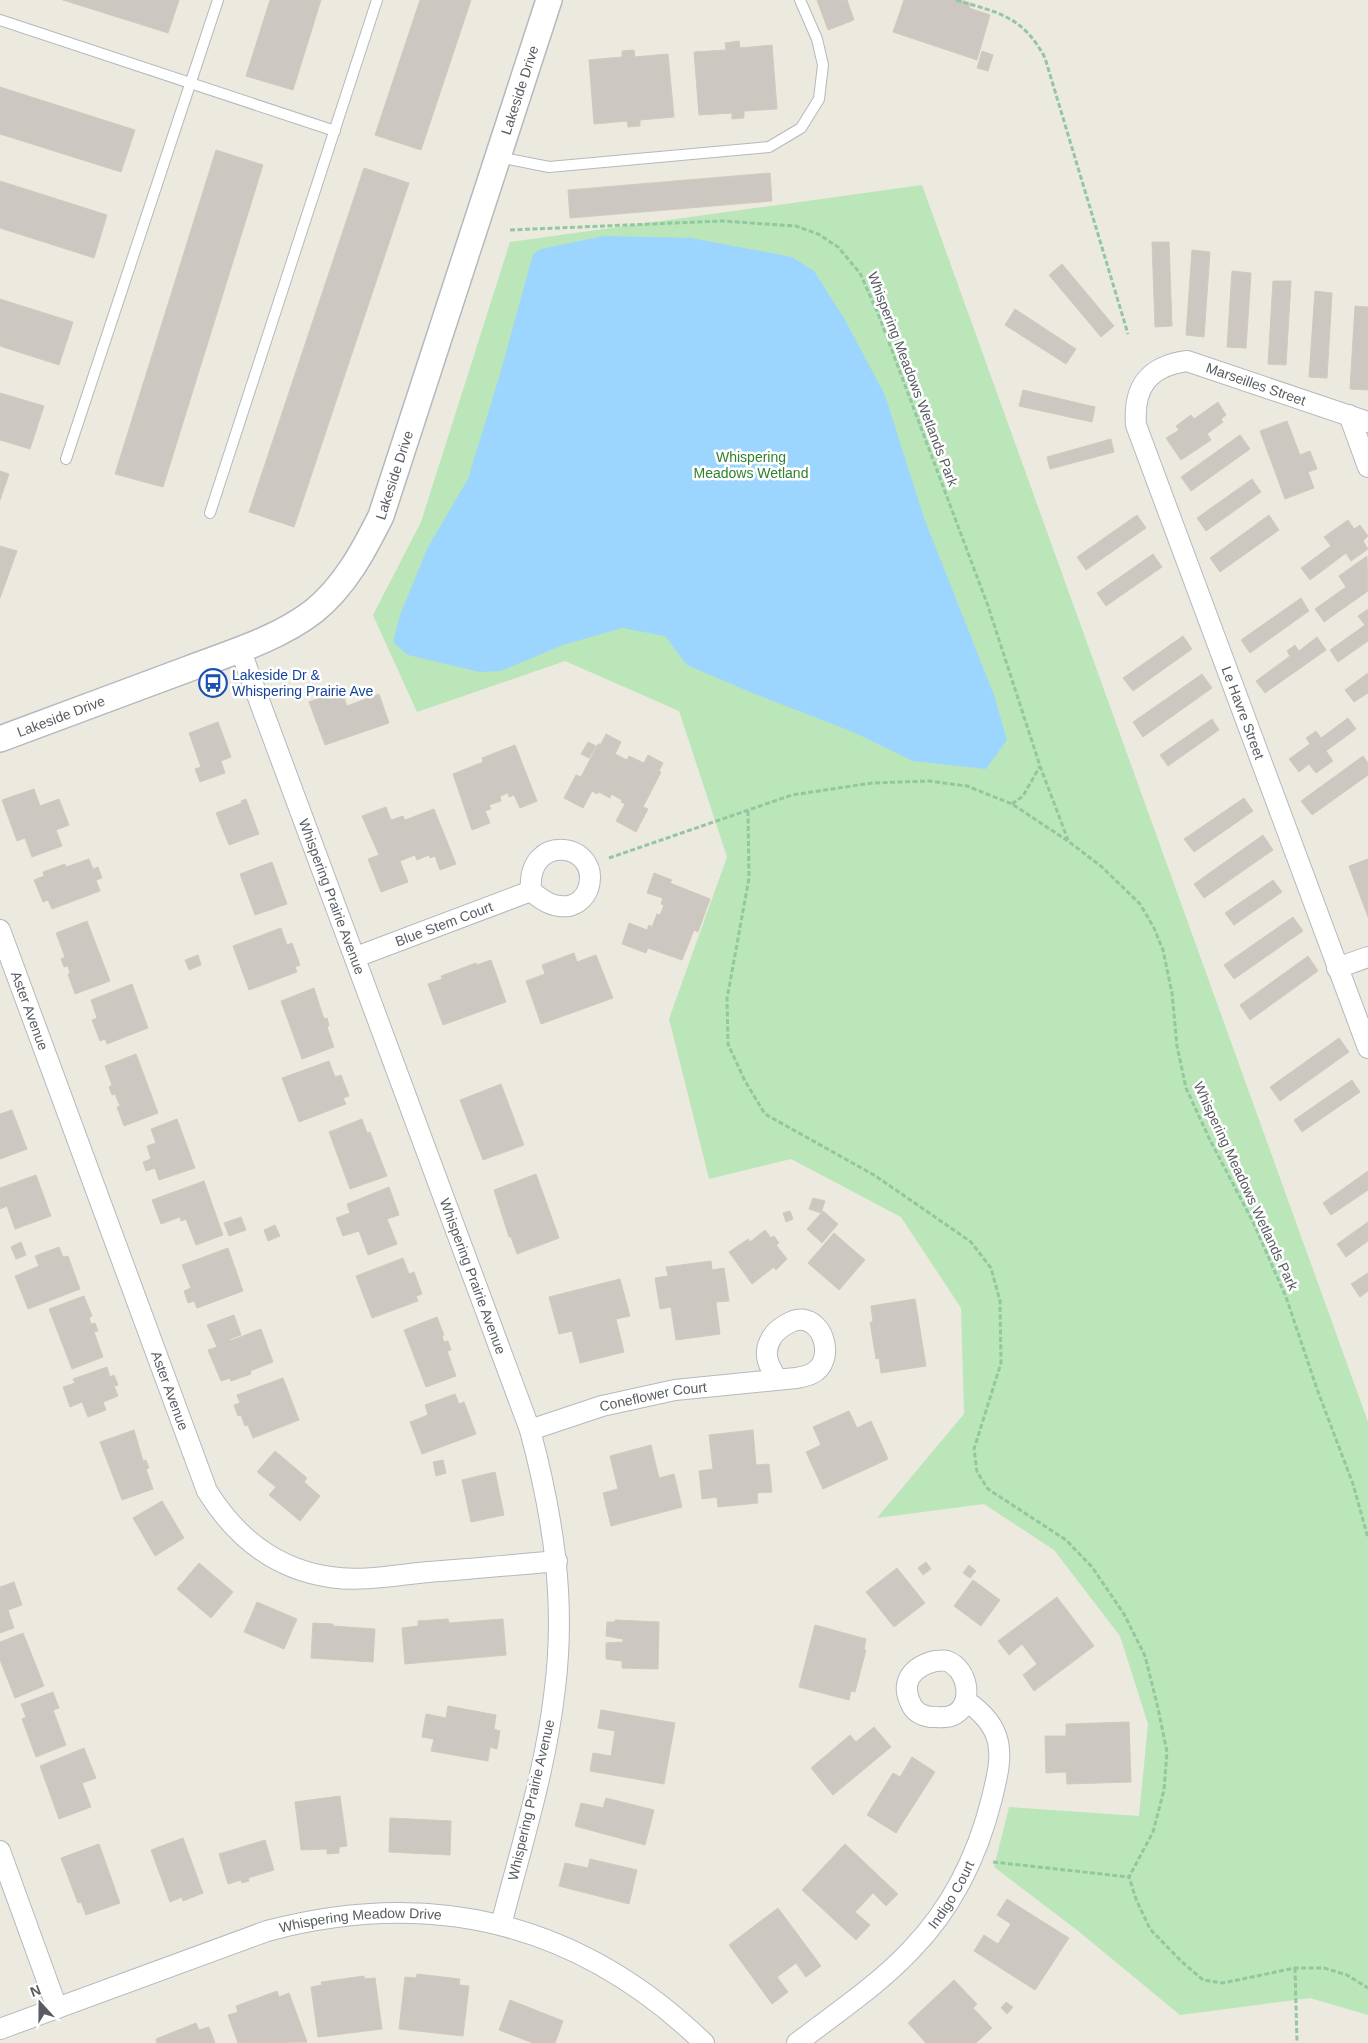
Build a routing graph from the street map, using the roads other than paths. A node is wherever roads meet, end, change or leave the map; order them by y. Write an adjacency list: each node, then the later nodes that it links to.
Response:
1 (218, 0): 6 (lane)
2 (377, 0): 7 (lane)
3 (549, 0): 8 (street, Lakeside Drive)
4 (800, 0): 8 (lane)
5 (0, 20): 6 (lane)
6 (191, 84): 7 (lane); 12 (lane)
7 (335, 131): 14 (lane)
8 (498, 157): 15 (street, Lakeside Drive)
9 (1148, 378): 10 (street, Marseilles Street); 21 (street, Le Havre Street)
10 (1349, 416): 11 (street, Marseilles Street); 13 (street)
11 (1368, 422)
12 (66, 459)
13 (1368, 467)
14 (210, 513)
15 (240, 649): 16 (street, Lakeside Drive); 19 (street, Whispering Prairie Avenue)
16 (0, 739)
17 (531, 891): 19 (street, Blue Stem Court)
18 (0, 930): 25 (street, Aster Avenue)
19 (356, 957): 24 (street, Whispering Prairie Avenue)
20 (1368, 957): 21 (street)
21 (1337, 968): 22 (street, Le Havre Street)
22 (1368, 1048)
23 (777, 1379): 24 (street, Coneflower Court)
24 (530, 1430): 25 (street, Whispering Prairie Avenue)
25 (557, 1561): 28 (street, Whispering Prairie Avenue)
26 (966, 1701): 32 (street, Indigo Court)
27 (0, 1851): 29 (street)
28 (501, 1925): 29 (street, Whispering Meadow Drive); 31 (street, Whispering Meadow Drive)
29 (57, 2008): 30 (street, Whispering Meadow Drive)
30 (0, 2029)
31 (704, 2043)
32 (797, 2043)

